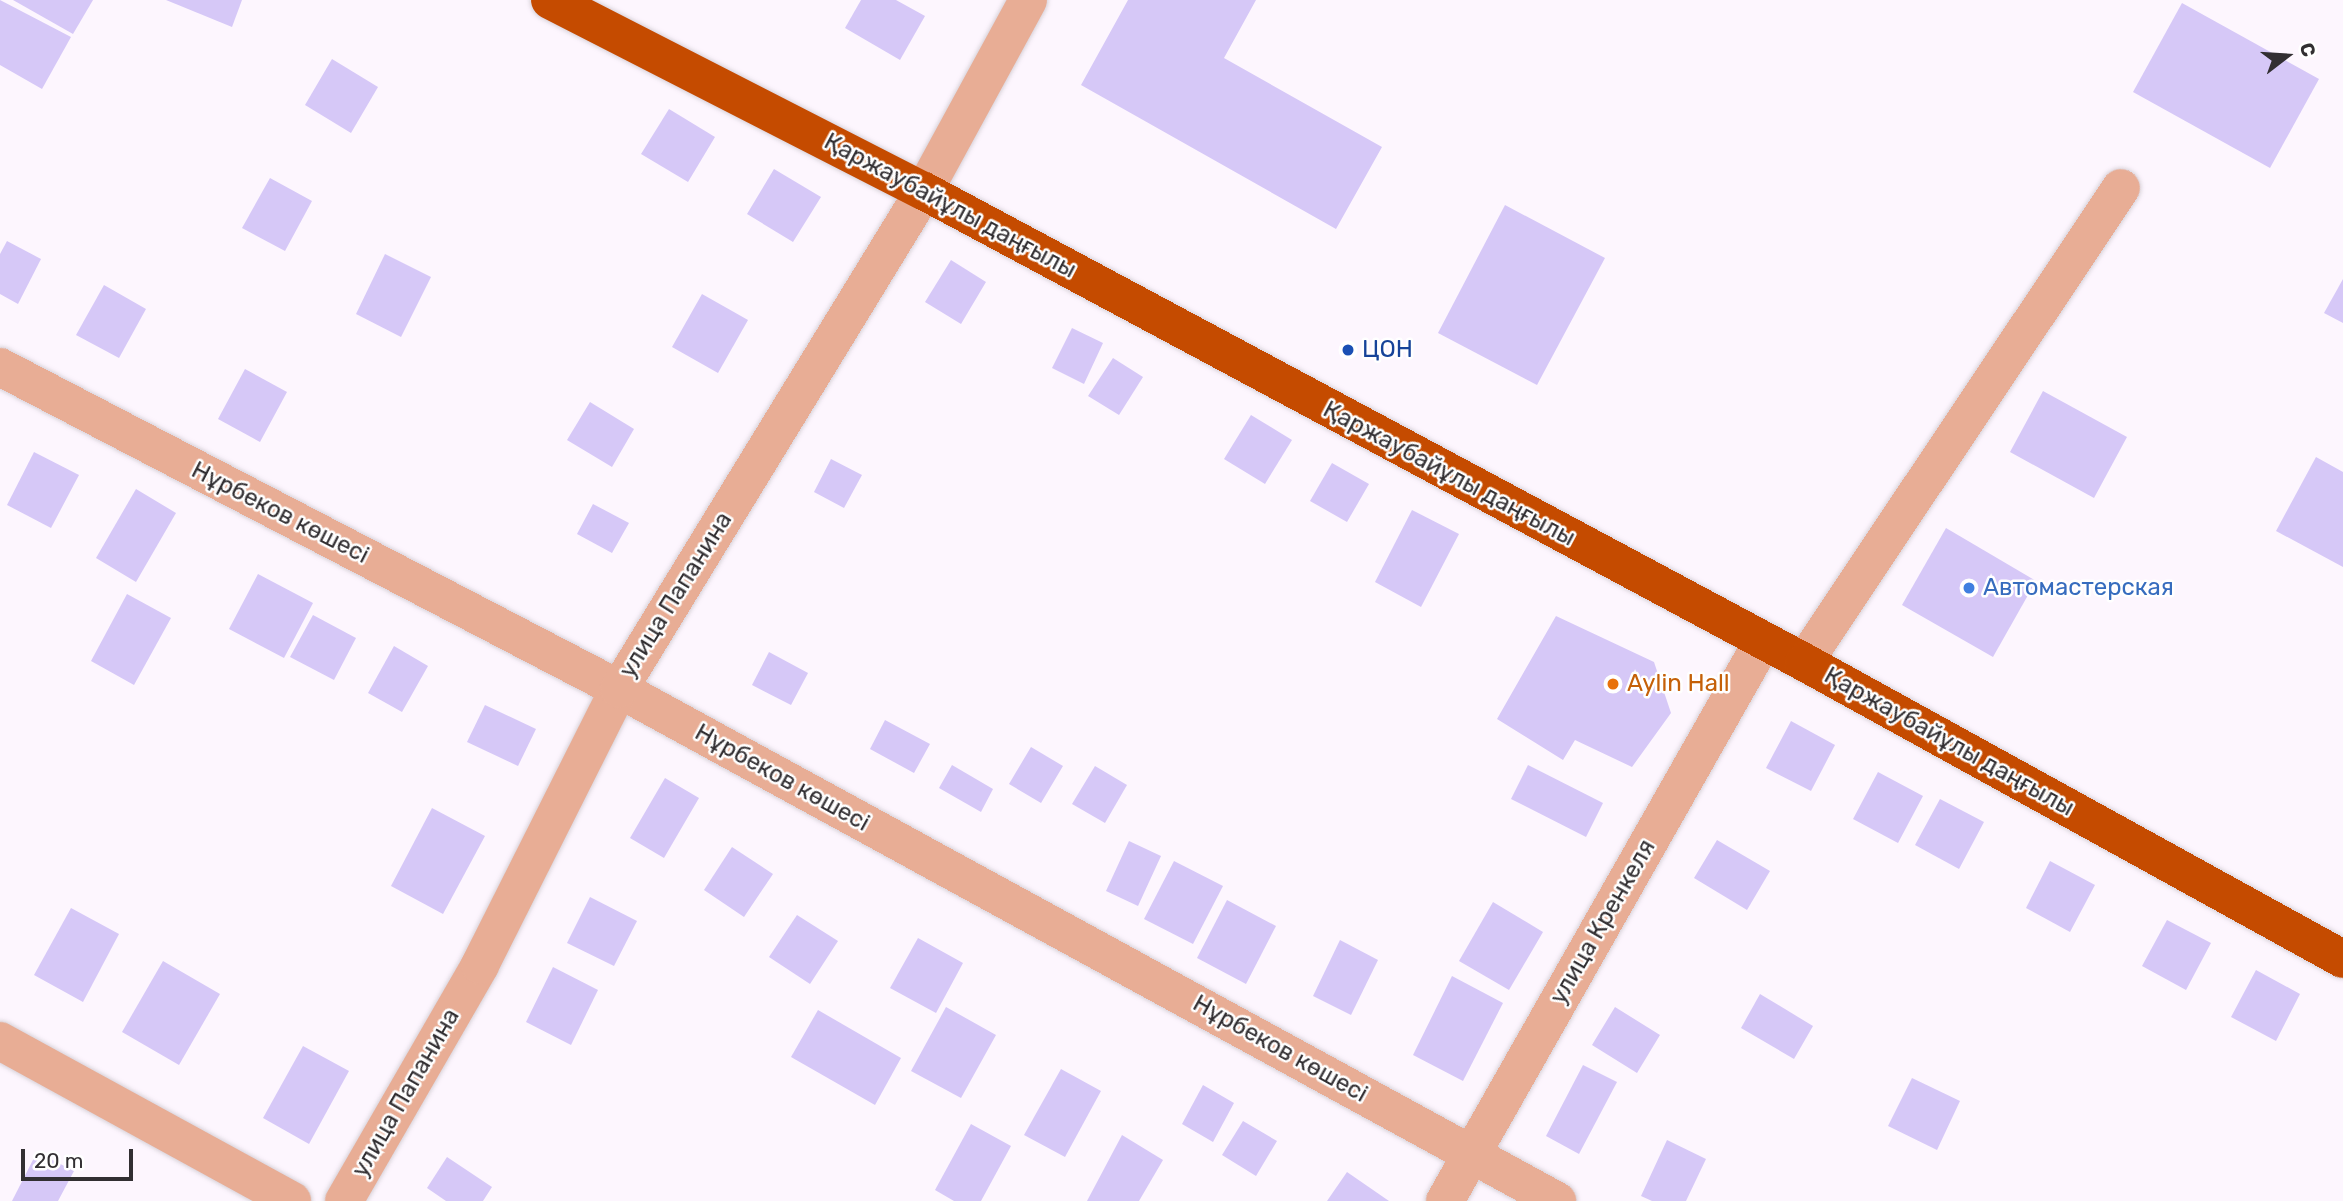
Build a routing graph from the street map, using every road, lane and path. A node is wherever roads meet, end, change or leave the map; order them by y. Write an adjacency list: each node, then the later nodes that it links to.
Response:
1 (550, 0): 4 (highway, Қаржаубайұлы даңғылы)
2 (1028, 0): 4 (street, улица Папанина)
3 (2121, 188): 7 (street)
4 (925, 191): 6 (highway, Қаржаубайұлы даңғылы); 8 (street, улица Папанина)
5 (0, 367): 8 (street, Нұрбеков көшесі)
6 (1762, 643): 7 (highway, Қаржаубайұлы даңғылы); 11 (street, улица Кренкеля)
7 (1804, 662): 9 (highway, Қаржаубайұлы даңғылы)
8 (619, 689): 11 (street, Нұрбеков көшесі); 13 (street, улица Папанина)
9 (2343, 960)
10 (0, 1041): 12 (street)
11 (1471, 1153): 14 (street, улица Кренкеля); 15 (street, Нұрбеков көшесі)
12 (292, 1201)
13 (344, 1201)
14 (1445, 1201)
15 (1557, 1201)

